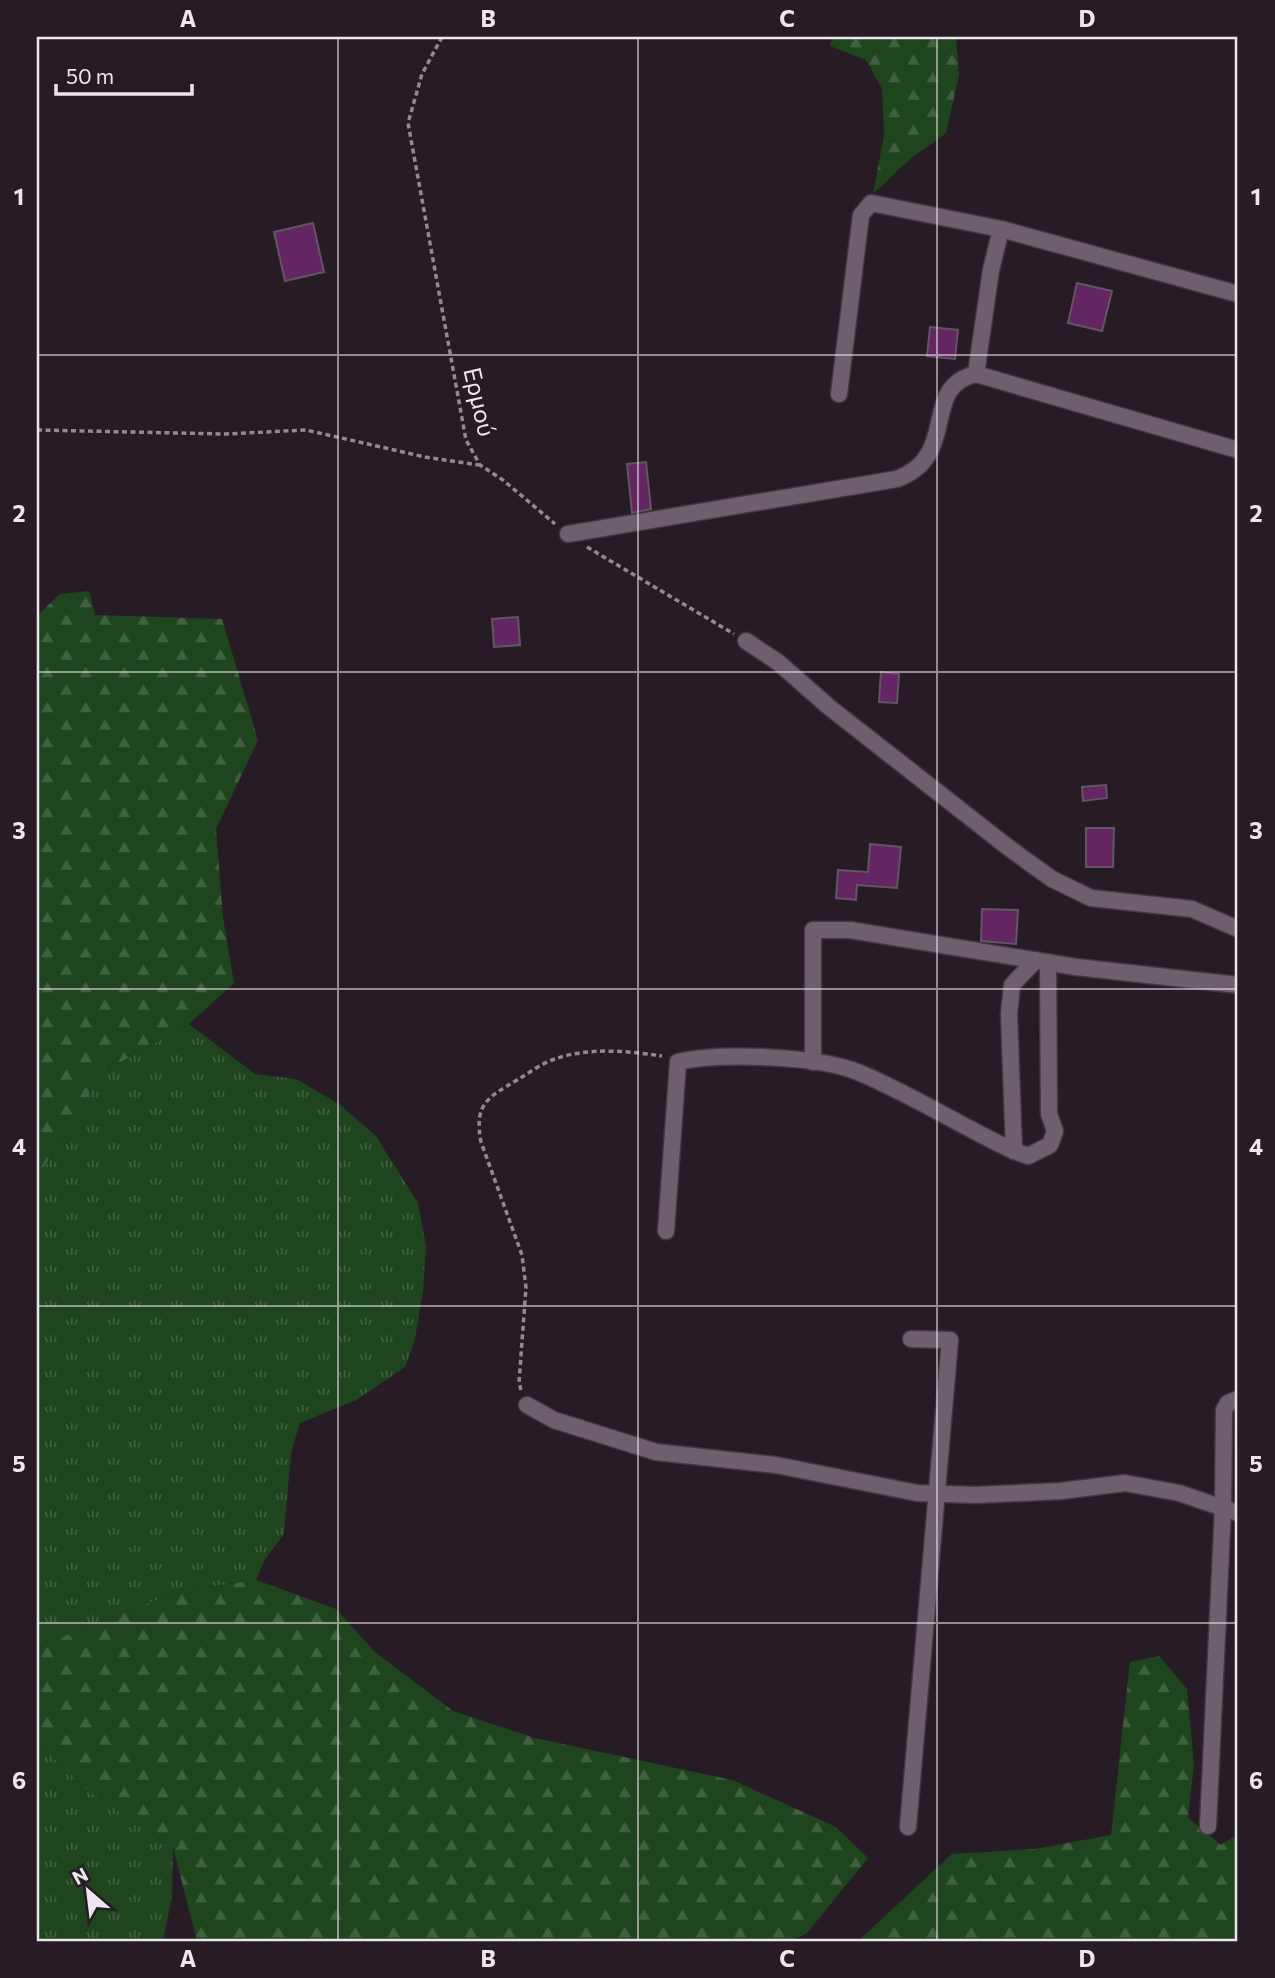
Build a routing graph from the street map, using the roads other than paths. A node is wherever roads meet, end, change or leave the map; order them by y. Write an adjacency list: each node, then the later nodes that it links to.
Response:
1 (1001, 229): 2 (street); 3 (street); 4 (street)
2 (1238, 294)
3 (976, 374): 5 (street); 6 (street)
4 (839, 394)
5 (1238, 450)
6 (568, 534)
7 (746, 641): 8 (street)
8 (1238, 929)
9 (1042, 961): 10 (street); 11 (street); 12 (street); 12 (street)
10 (1238, 985)
11 (813, 1062): 12 (street); 13 (street)
12 (1014, 1151)
13 (666, 1231)
14 (911, 1339): 17 (street)
15 (1238, 1399): 18 (street)
16 (527, 1405): 17 (street)
17 (937, 1494): 18 (street); 20 (street)
18 (1231, 1511): 19 (street)
19 (1208, 1826)
20 (908, 1827)

